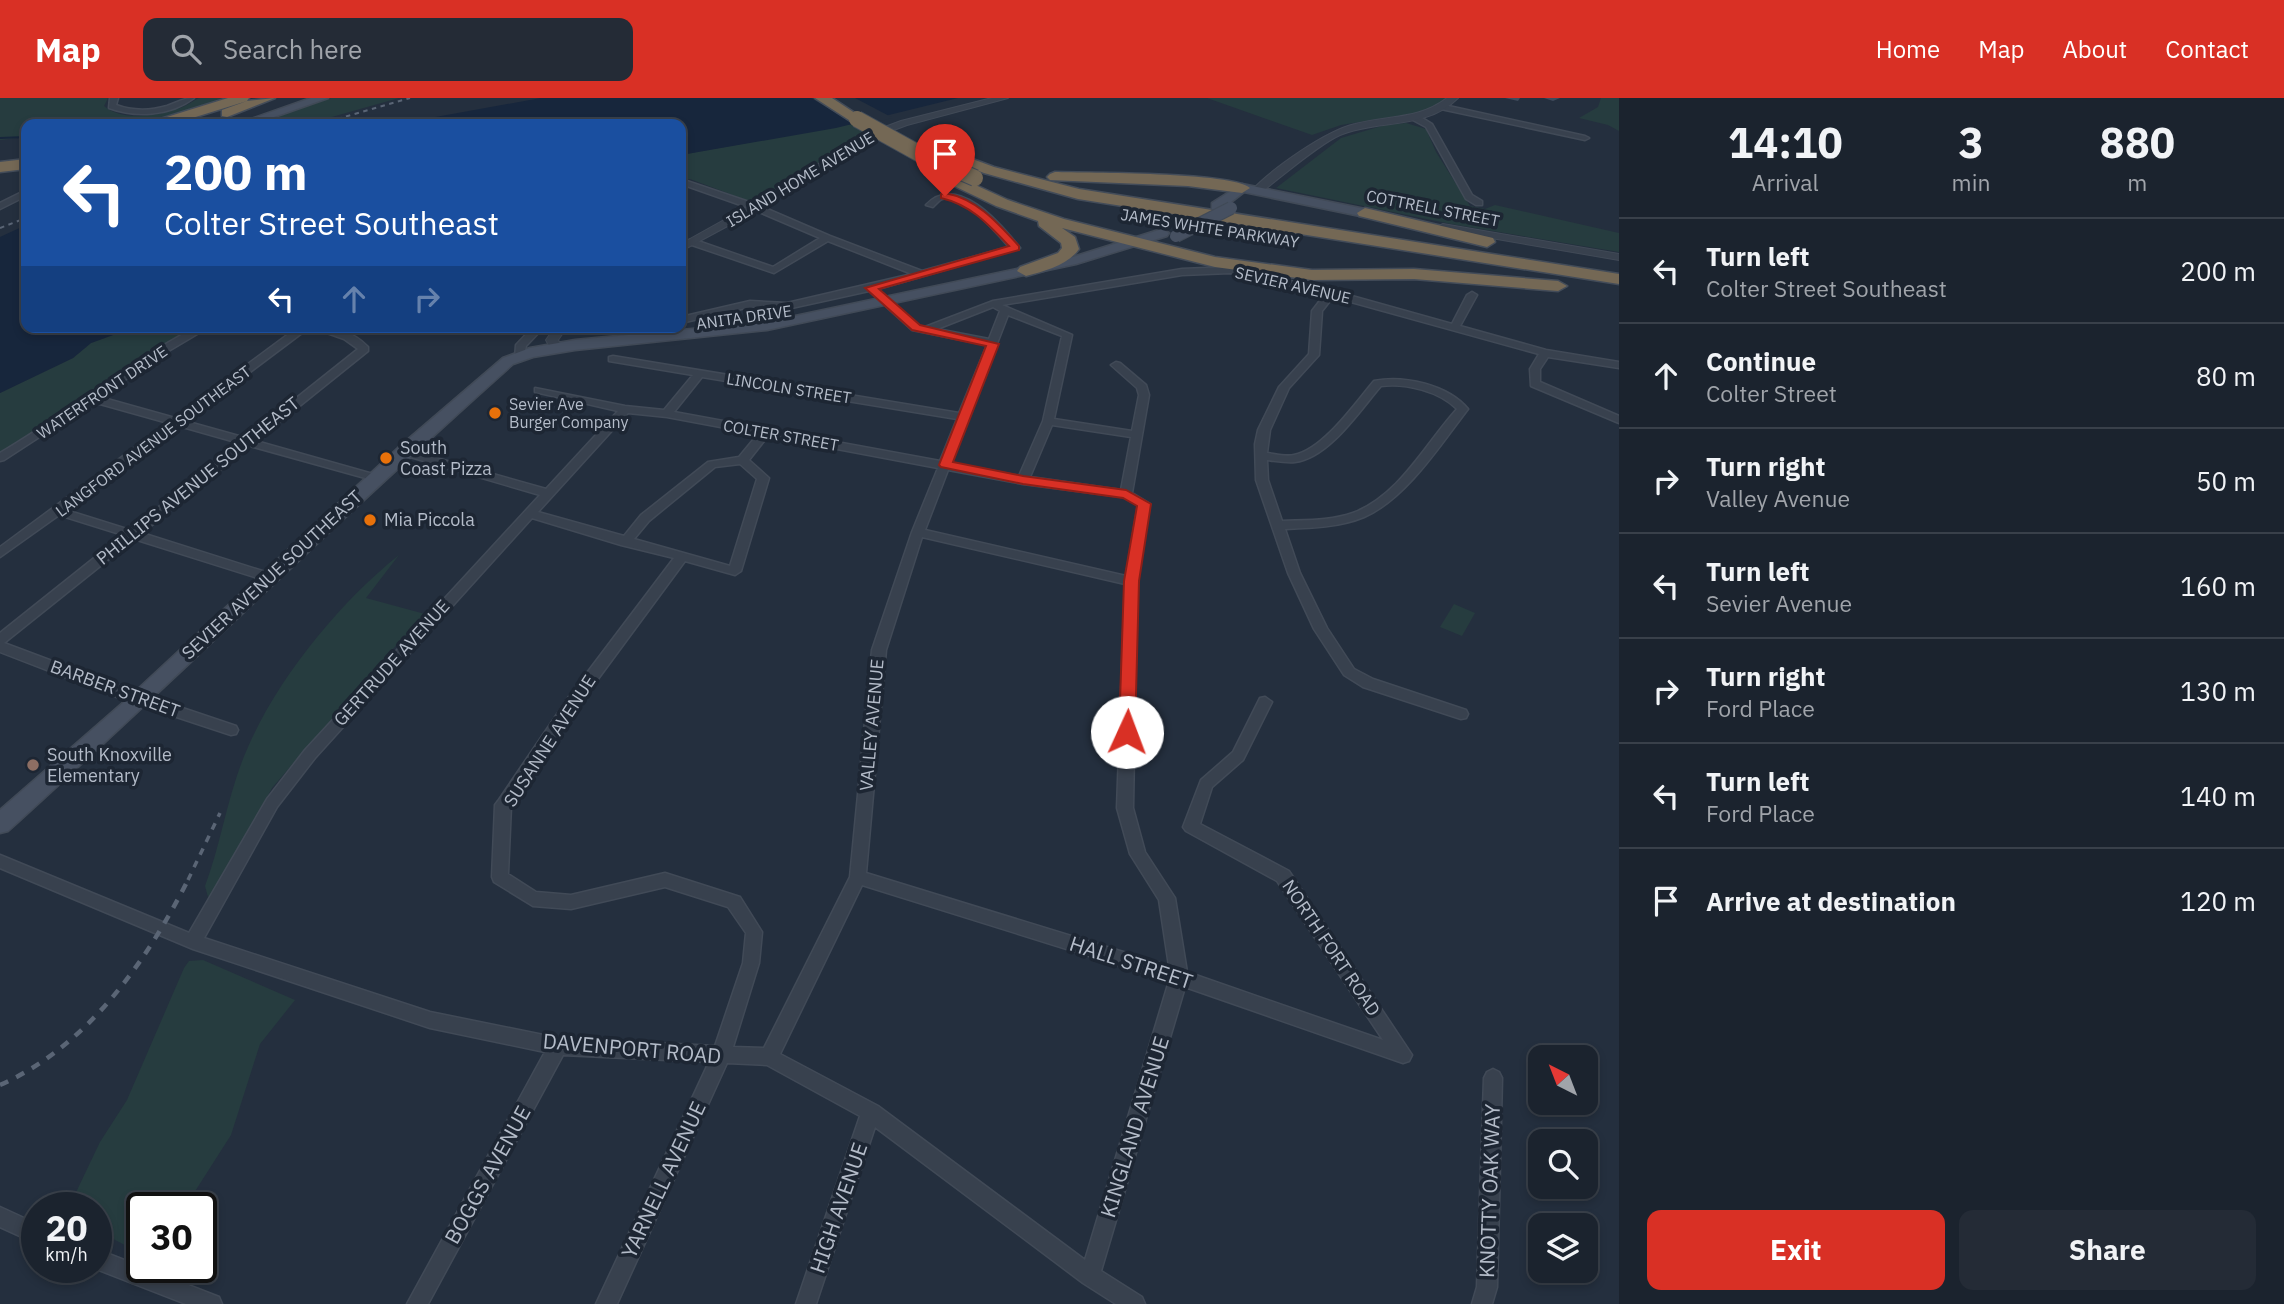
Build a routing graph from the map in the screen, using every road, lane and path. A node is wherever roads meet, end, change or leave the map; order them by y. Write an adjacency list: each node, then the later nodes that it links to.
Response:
1 (114, 98): 2 (street)
2 (190, 98)
3 (244, 98): 13 (highway); 14 (highway)
4 (268, 98): 15 (highway)
5 (285, 98): 16 (highway); 17 (highway)
6 (322, 98): 18 (main road)
7 (822, 98): 19 (highway)
8 (840, 98): 21 (highway, JAMES WHITE PARKWAY)
9 (1003, 98): 34 (street, ISLAND HOME AVENUE)
10 (1453, 98): 11 (street)
11 (1444, 107): 12 (street, ANITA DRIVE); 20 (street)
12 (1416, 118): 28 (street, ANITA DRIVE); 30 (street)
13 (175, 119)
14 (190, 119)
15 (205, 119)
16 (222, 119)
17 (235, 119)
18 (258, 119)
19 (857, 119): 26 (highway, bridge)
20 (1585, 138)
21 (932, 148): 26 (highway, JAMES WHITE PARKWAY)
22 (21, 157): 23 (highway)
23 (0, 159)
24 (21, 165): 25 (highway)
25 (0, 167)
26 (979, 174): 28 (highway); 31 (highway); 44 (highway, JAMES WHITE PARKWAY); 46 (highway, JAMES WHITE PARKWAY)
27 (686, 181): 34 (street)
28 (1249, 189): 35 (main road, COTTRELL STREET); 37 (main road, ANITA DRIVE, bridge)
29 (21, 196): 33 (street)
30 (1479, 203)
31 (1002, 204): 37 (highway); 42 (highway)
32 (930, 205): 43 (street)
33 (0, 206)
34 (755, 207): 36 (street); 38 (street, ISLAND HOME AVENUE)
35 (1365, 213): 40 (street, COTTRELL STREET); 41 (highway)
36 (827, 238): 38 (street); 43 (street)
37 (1157, 239): 42 (main road, ANITA DRIVE); 46 (highway); 50 (main road, ANITA DRIVE)
38 (692, 242): 39 (street, ISLAND HOME AVENUE)
39 (686, 245)
40 (1619, 257)
41 (1619, 267)
42 (1026, 271): 50 (main road, ANITA DRIVE)
43 (922, 274): 45 (street)
44 (1619, 279)
45 (871, 288): 50 (street); 52 (street)
46 (1595, 290): 48 (highway, JAMES WHITE PARKWAY)
47 (1331, 293): 51 (street, SEVIER AVENUE); 53 (street, SEVIER AVENUE); 80 (street)
48 (1619, 293)
49 (1472, 295): 53 (street)
50 (890, 305): 54 (street); 61 (main road, ANITA DRIVE)
51 (999, 307): 54 (street, SEVIER AVENUE); 60 (street, VALLEY AVENUE); 74 (street)
52 (686, 319)
53 (1455, 327): 62 (street, SEVIER AVENUE)
54 (925, 330): 60 (street)
55 (193, 333): 69 (street, WATERFRONT DRIVE)
56 (297, 333): 75 (street, LANGFORD AVENUE SOUTHEAST)
57 (348, 333): 78 (street, PHILLIPS AVENUE SOUTHEAST)
58 (533, 333): 63 (street)
59 (557, 333): 61 (street)
60 (993, 344): 72 (street, VALLEY AVENUE)
61 (556, 348): 63 (main road, SEVIER AVENUE SOUTHEAST)
62 (1545, 353): 66 (street, SEVIER AVENUE); 73 (street)
63 (519, 356): 79 (main road, SEVIER AVENUE SOUTHEAST)
64 (612, 359): 67 (street, LINCOLN STREET)
65 (1116, 365): 77 (street)
66 (1619, 365)
67 (699, 373): 71 (street); 72 (street, LINCOLN STREET)
68 (539, 390): 70 (street, COLTER STREET)
69 (92, 398): 75 (street); 81 (street, WATERFRONT DRIVE)
70 (625, 409): 71 (street, COLTER STREET); 86 (street, GERTRUDE AVENUE)
71 (667, 414): 76 (street, COLTER STREET)
72 (965, 417): 83 (street, VALLEY AVENUE)
73 (1619, 420)
74 (1048, 421): 77 (street); 85 (street)
75 (177, 423): 78 (street); 88 (street, LANGFORD AVENUE SOUTHEAST)
76 (765, 432): 82 (street); 83 (street, COLTER STREET)
77 (1136, 435): 87 (street)
78 (245, 442): 84 (street); 91 (street, PHILLIPS AVENUE SOUTHEAST)
79 (404, 452): 84 (main road, SEVIER AVENUE SOUTHEAST); 86 (street)
80 (1261, 455): 90 (street); 90 (street)
81 (0, 458)
82 (743, 460): 93 (street); 95 (street)
83 (946, 465): 85 (street, COLTER STREET); 92 (street, VALLEY AVENUE)
84 (376, 478): 96 (main road, SEVIER AVENUE SOUTHEAST)
85 (1023, 480): 87 (street, COLTER STREET)
86 (547, 493): 89 (street, GERTRUDE AVENUE)
87 (1126, 494): 97 (street)
88 (58, 511): 91 (street); 94 (street, LANGFORD AVENUE SOUTHEAST)
89 (528, 513): 93 (street); 107 (street, GERTRUDE AVENUE)
90 (1278, 525): 102 (street)
91 (135, 533): 96 (street); 98 (street, PHILLIPS AVENUE SOUTHEAST)
92 (918, 533): 97 (street); 106 (street, VALLEY AVENUE)
93 (625, 542): 95 (street)
94 (0, 553)
95 (681, 557): 111 (street, SUSANNE AVENUE)
96 (271, 578): 100 (main road, SEVIER AVENUE SOUTHEAST)
97 (1132, 581): 108 (street)
98 (0, 640)
99 (0, 648): 100 (street, BARBER STREET)
100 (138, 699): 103 (street, BARBER STREET); 104 (main road, SEVIER AVENUE SOUTHEAST)
101 (1265, 702): 110 (street, NORTH FORT ROAD)
102 (1461, 714)
103 (231, 730)
104 (0, 824)
105 (0, 861): 107 (street, DAVENPORT ROAD)
106 (858, 877): 108 (street, HALL STREET); 112 (street, VALLEY AVENUE)
107 (193, 942): 109 (street, DAVENPORT ROAD)
108 (1180, 978): 110 (street, HALL STREET); 118 (street, KINGLAND AVENUE)
109 (558, 1046): 111 (street, DAVENPORT ROAD); 120 (street, BOGGS AVENUE)
110 (1403, 1055)
111 (721, 1056): 112 (street, DAVENPORT ROAD); 121 (street, YARNELL AVENUE)
112 (769, 1057): 114 (street, DAVENPORT ROAD)
113 (1493, 1078): 124 (street, KNOTTY OAK WAY)
114 (871, 1112): 118 (street, DAVENPORT ROAD); 122 (street, HIGH AVENUE)
115 (0, 1217): 116 (street)
116 (21, 1227)
117 (112, 1265): 119 (street)
118 (1090, 1276): 123 (street, DAVENPORT ROAD)
119 (212, 1304)
120 (417, 1304)
121 (606, 1304)
122 (806, 1304)
123 (1135, 1304)
124 (1482, 1304)

